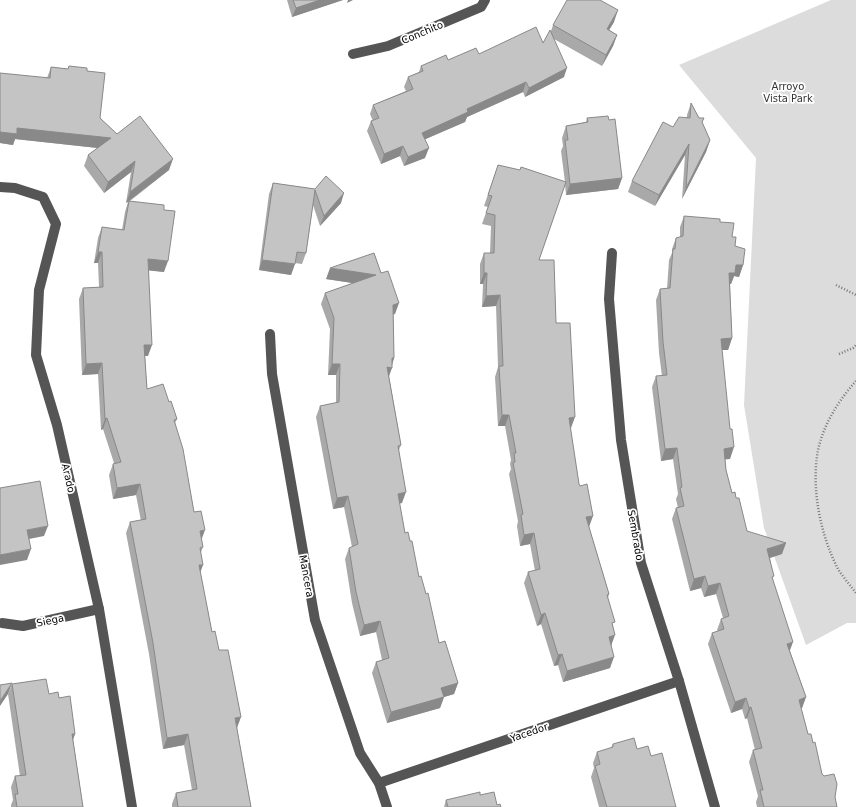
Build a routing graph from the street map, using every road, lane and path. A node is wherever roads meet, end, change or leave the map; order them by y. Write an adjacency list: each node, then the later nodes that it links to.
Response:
1 (486, 0): 2 (street, Conchito)
2 (353, 54)
3 (0, 187): 12 (street, Arado)
4 (612, 253): 14 (street, Sembrado)
5 (836, 285): 6 (path)
6 (856, 295)
7 (270, 334): 15 (street, Mancera)
8 (856, 345): 9 (path)
9 (839, 354)
10 (856, 381): 11 (path)
11 (856, 593)
12 (99, 609): 13 (street, Siega); 16 (street, Arado)
13 (2, 623)
14 (679, 681): 15 (street, Yacedor); 18 (street, Sembrado)
15 (379, 783): 17 (street, Mancera)
16 (132, 807)
17 (387, 807)
18 (715, 807)

